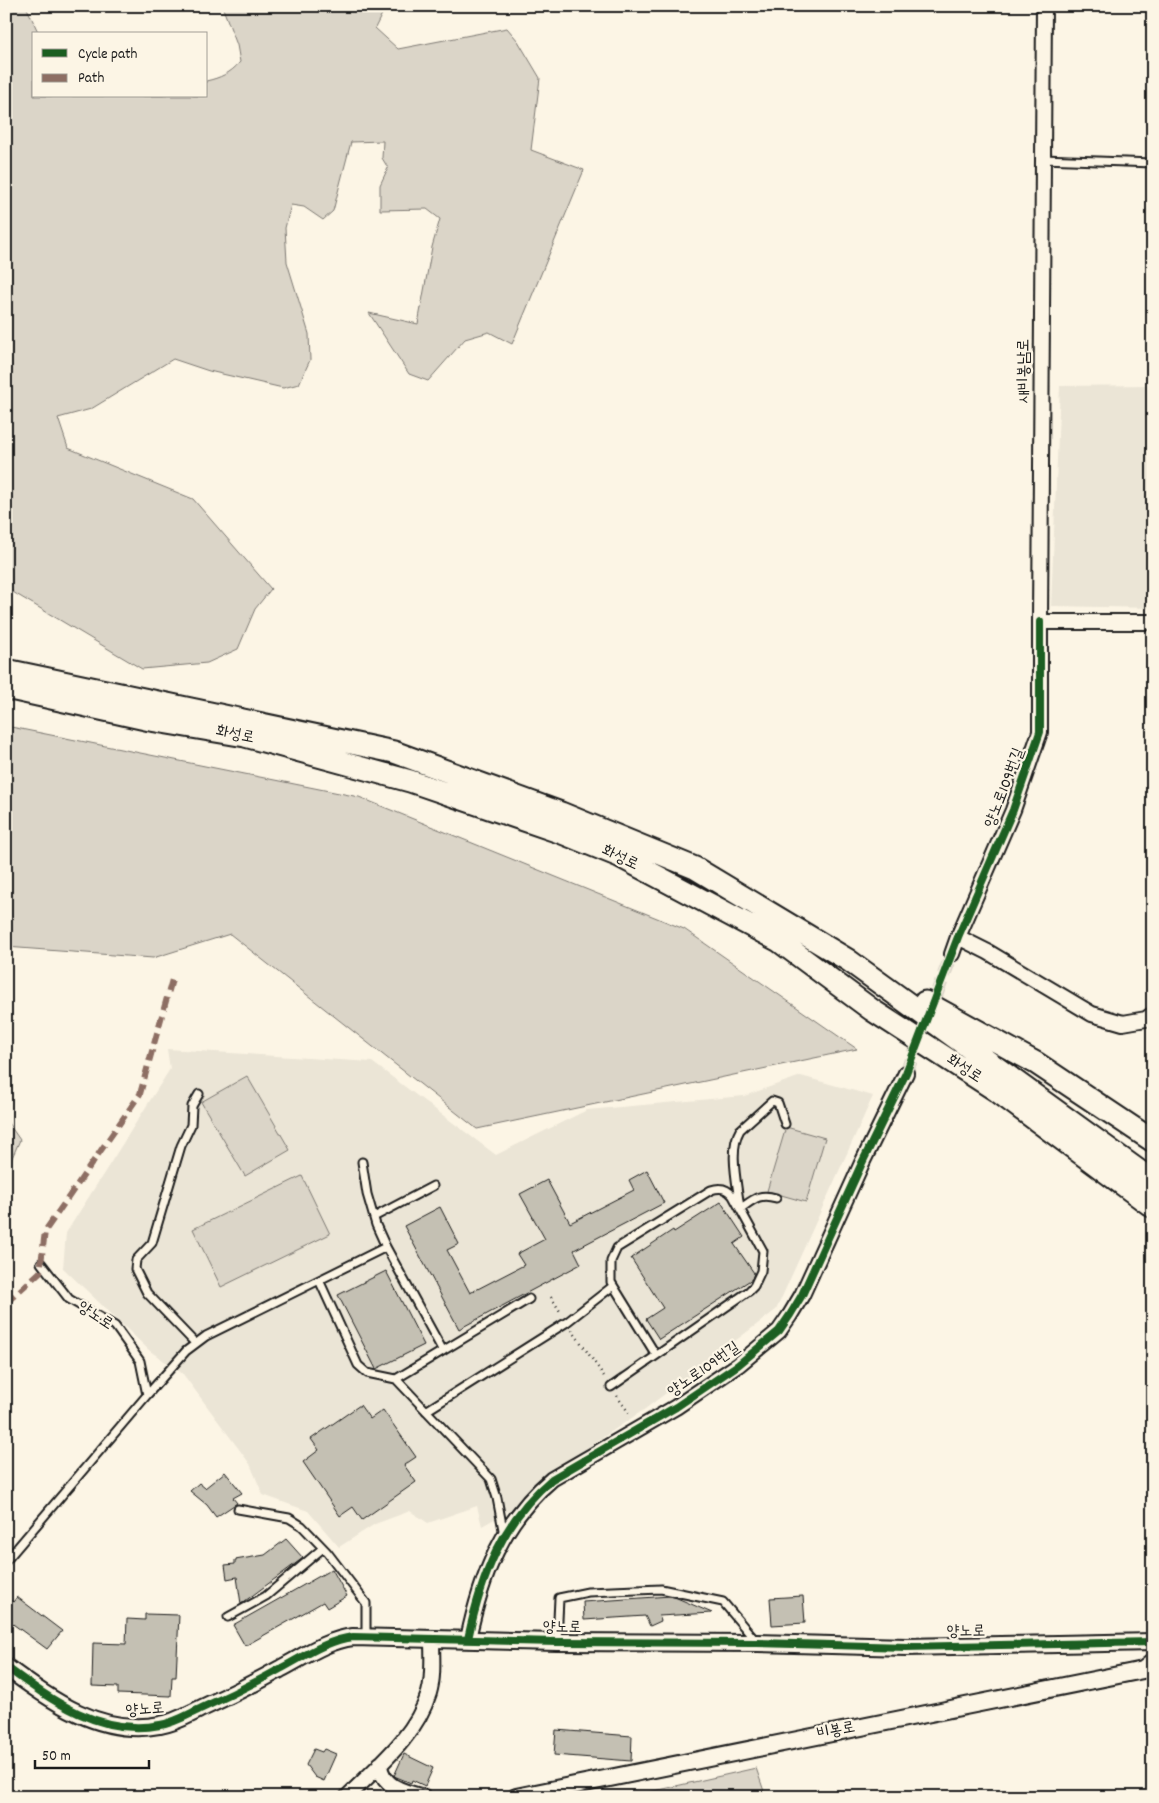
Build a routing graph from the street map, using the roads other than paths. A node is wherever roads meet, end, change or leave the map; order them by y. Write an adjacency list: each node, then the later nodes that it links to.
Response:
1 (1044, 6): 2 (street, 새비봉남로)
2 (1043, 159): 3 (lane); 4 (street, 새비봉남로)
3 (1153, 163)
4 (1040, 622): 5 (street); 8 (street, 양노로109번길)
5 (1153, 622)
6 (6, 670): 10 (main road, 화성로)
7 (6, 688): 20 (main road, 화성로)
8 (958, 936): 9 (street, 양노로109번길); 11 (street)
9 (952, 954)
10 (848, 960): 15 (main road); 17 (main road, 화성로)
11 (1153, 1014)
12 (906, 1073): 36 (street, 양노로109번길)
13 (199, 1094): 28 (lane)
14 (785, 1124): 21 (lane)
15 (1153, 1141)
16 (362, 1162): 22 (lane)
17 (1153, 1181)
18 (434, 1186): 22 (lane)
19 (776, 1198): 21 (lane)
20 (1153, 1207)
21 (740, 1209): 26 (lane); 30 (lane)
22 (374, 1217): 23 (lane)
23 (386, 1247): 25 (lane); 29 (lane)
24 (41, 1263): 33 (lane, 양노로)
25 (319, 1280): 28 (lane); 31 (lane)
26 (613, 1286): 30 (lane); 34 (lane)
27 (528, 1299): 29 (lane)
28 (195, 1343): 33 (lane)
29 (443, 1351): 31 (lane)
30 (656, 1355): 32 (lane)
31 (396, 1379): 34 (lane)
32 (611, 1387)
33 (147, 1395): 38 (lane)
34 (426, 1411): 36 (lane)
35 (238, 1509): 37 (lane)
36 (504, 1535): 42 (street, 양노로109번길)
37 (323, 1548): 39 (lane); 40 (lane)
38 (6, 1561)
39 (228, 1617)
40 (366, 1638): 41 (street, 양노로); 47 (street, 양노로)
41 (432, 1639): 42 (street, 양노로); 48 (street)
42 (468, 1639): 43 (street, 양노로)
43 (557, 1642): 45 (street, 양노로); 45 (lane)
44 (1153, 1642): 45 (street, 양노로)
45 (757, 1643)
46 (1153, 1662): 51 (street, 비봉로)
47 (6, 1667)
48 (380, 1764): 49 (street); 50 (street)
49 (346, 1797)
50 (424, 1797)
51 (516, 1797)

